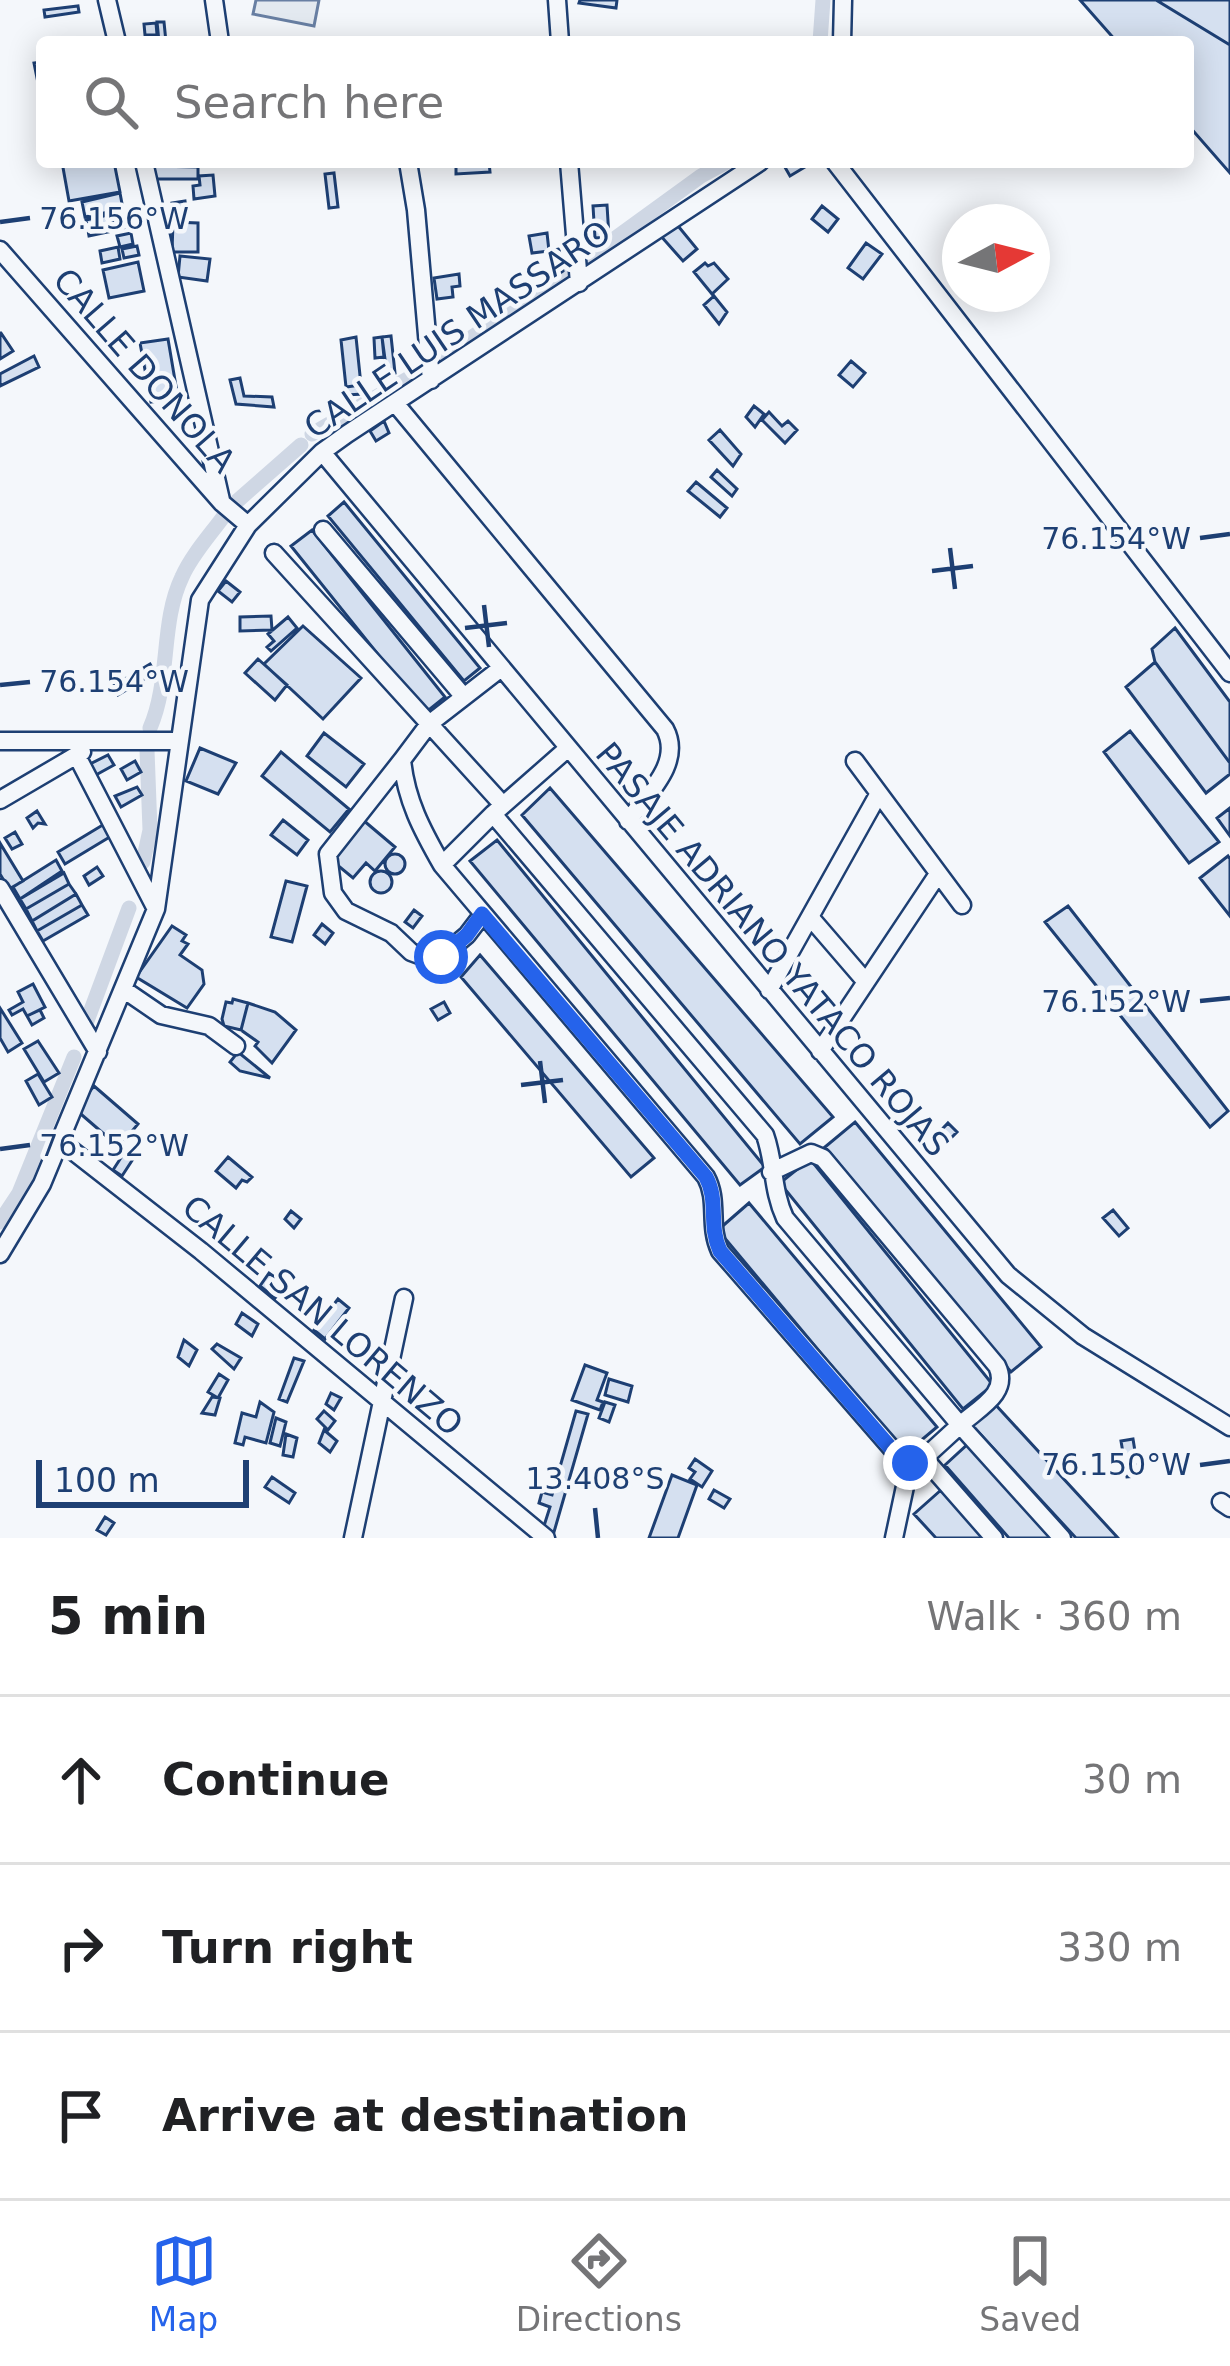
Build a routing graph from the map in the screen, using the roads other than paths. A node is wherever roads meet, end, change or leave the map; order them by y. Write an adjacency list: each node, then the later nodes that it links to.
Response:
1 (107, 0): 5 (street)
2 (214, 0): 6 (street)
3 (556, 0): 7 (street)
4 (843, 0): 8 (street)
5 (116, 36)
6 (219, 36)
7 (559, 36)
8 (842, 36)
9 (145, 168): 19 (street)
10 (409, 168): 16 (street)
11 (569, 168): 15 (street)
12 (751, 168): 15 (street, CALLE LUIS MASSARO)
13 (840, 168): 24 (street)
14 (0, 250): 19 (street, CALLE DONOLA)
15 (579, 283): 16 (street, CALLE LUIS MASSARO)
16 (431, 380): 17 (street, CALLE LUIS MASSARO)
17 (395, 403): 18 (street, CALLE LUIS MASSARO); 37 (street)
18 (322, 452): 20 (street, CALLE LUIS MASSARO); 23 (street, PASAJE ADRIANO YATACO ROJAS)
19 (222, 503): 20 (street, CALLE DONOLA)
20 (248, 525): 29 (street, CALLE LUIS MASSARO)
21 (323, 530): 25 (street)
22 (274, 554): 26 (street)
23 (500, 668): 25 (street); 30 (street, PASAJE ADRIANO YATACO ROJAS)
24 (1230, 673)
25 (464, 697): 26 (street)
26 (429, 724): 32 (street); 36 (street)
27 (97, 739): 28 (street); 29 (street); 31 (street)
28 (0, 741)
29 (177, 742): 42 (street, CALLE LUIS MASSARO)
30 (567, 749): 36 (street); 37 (street, PASAJE ADRIANO YATACO ROJAS)
31 (77, 756): 35 (street); 42 (street)
32 (402, 760): 38 (street); 43 (street)
33 (855, 761): 34 (street)
34 (878, 795): 39 (street); 44 (street)
35 (0, 800)
36 (498, 810): 38 (street); 52 (street)
37 (628, 821): 47 (street, PASAJE ADRIANO YATACO ROJAS)
38 (442, 865): 43 (street)
39 (938, 874): 41 (street); 45 (street)
40 (0, 888): 50 (street)
41 (962, 905)
42 (156, 909): 46 (street, CALLE LUIS MASSARO)
43 (482, 914): 58 (street)
44 (810, 917): 45 (street); 47 (street)
45 (866, 982): 49 (street)
46 (123, 989): 48 (street); 50 (street, CALLE LUIS MASSARO)
47 (769, 990): 49 (street, PASAJE ADRIANO YATACO ROJAS)
48 (236, 1046)
49 (820, 1051): 57 (street, PASAJE ADRIANO YATACO ROJAS)
50 (98, 1052): 51 (street, CALLE LUIS MASSARO)
51 (60, 1141): 53 (street, CALLE LUIS MASSARO); 55 (street, CALLE SAN LORENZO)
52 (771, 1172): 56 (street); 56 (street)
53 (0, 1255)
54 (404, 1298): 55 (street)
55 (383, 1403): 60 (street); 61 (street, CALLE SAN LORENZO)
56 (960, 1425): 58 (street); 63 (street)
57 (1230, 1426)
58 (917, 1460): 59 (street); 62 (street)
59 (900, 1534)
60 (353, 1538)
61 (546, 1538)
62 (994, 1538)
63 (1062, 1538)

